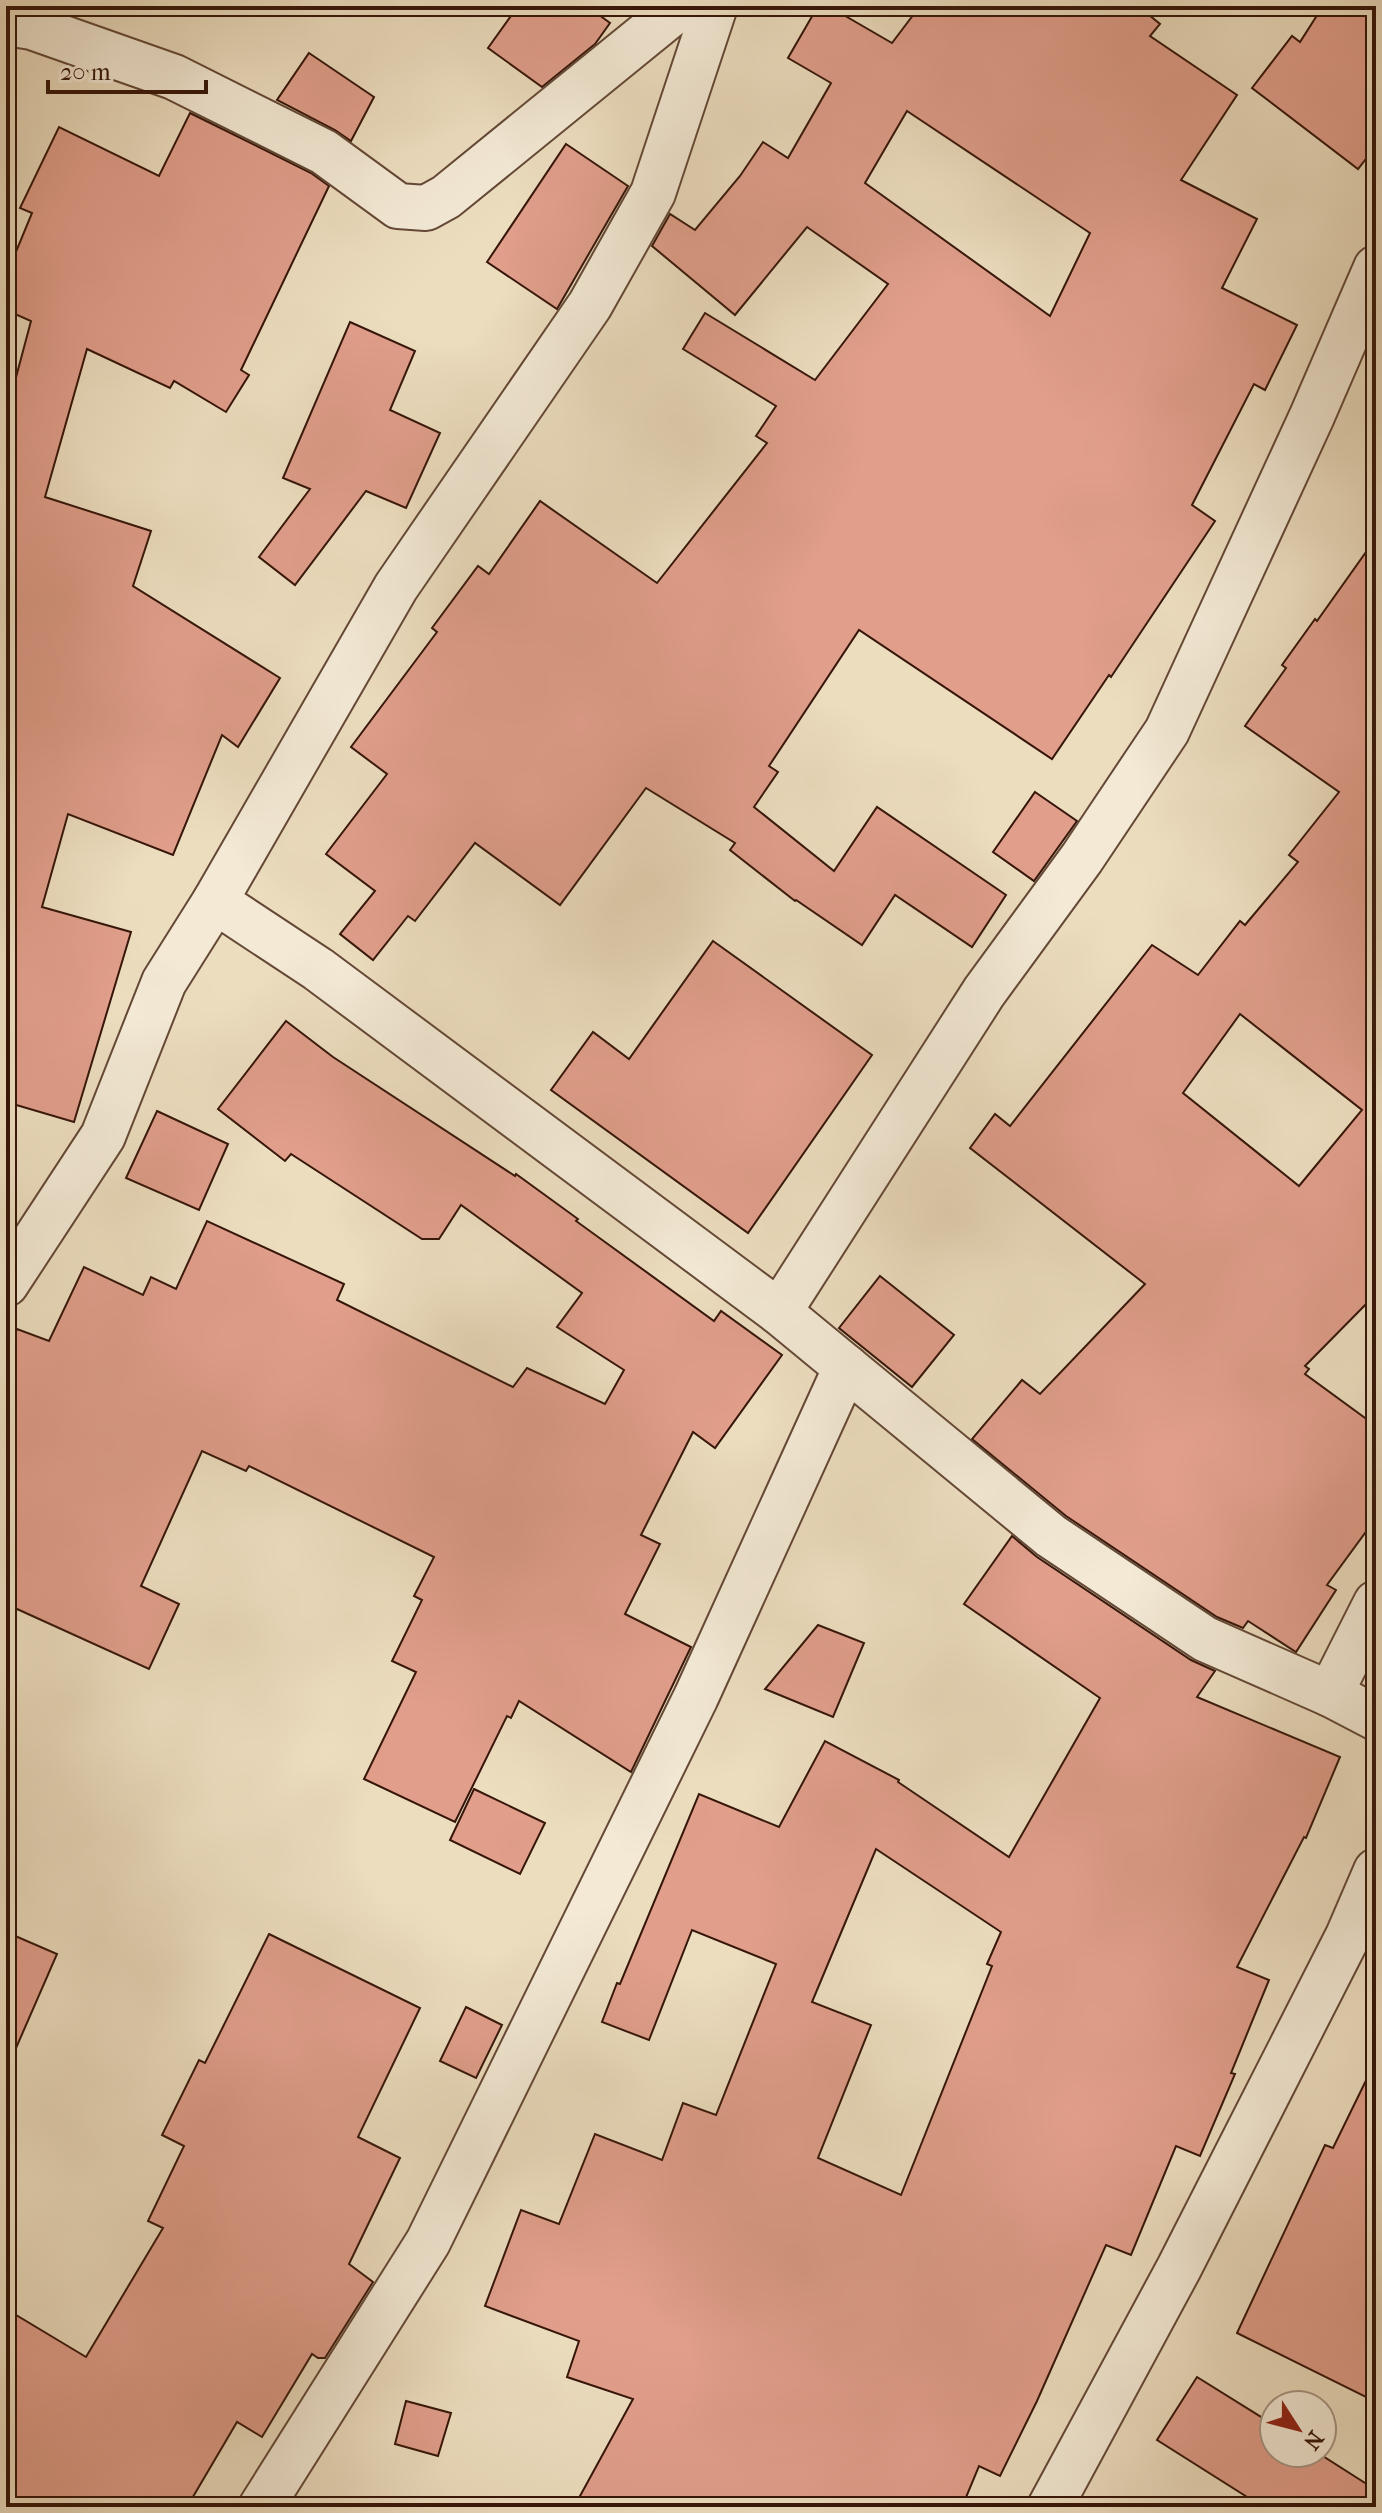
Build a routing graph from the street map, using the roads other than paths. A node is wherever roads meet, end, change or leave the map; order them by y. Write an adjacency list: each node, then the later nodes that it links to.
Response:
1 (681, 6): 3 (street)
2 (715, 6): 5 (street)
3 (6, 23)
4 (1376, 268): 7 (street)
5 (215, 901): 6 (street); 7 (street)
6 (6, 1284)
7 (779, 1312): 8 (street)
8 (846, 1367): 10 (street); 13 (street)
9 (1376, 1603): 10 (street)
10 (1330, 1694): 11 (street)
11 (1376, 1718)
12 (1376, 1871): 14 (street)
13 (261, 2507)
14 (1050, 2507)

